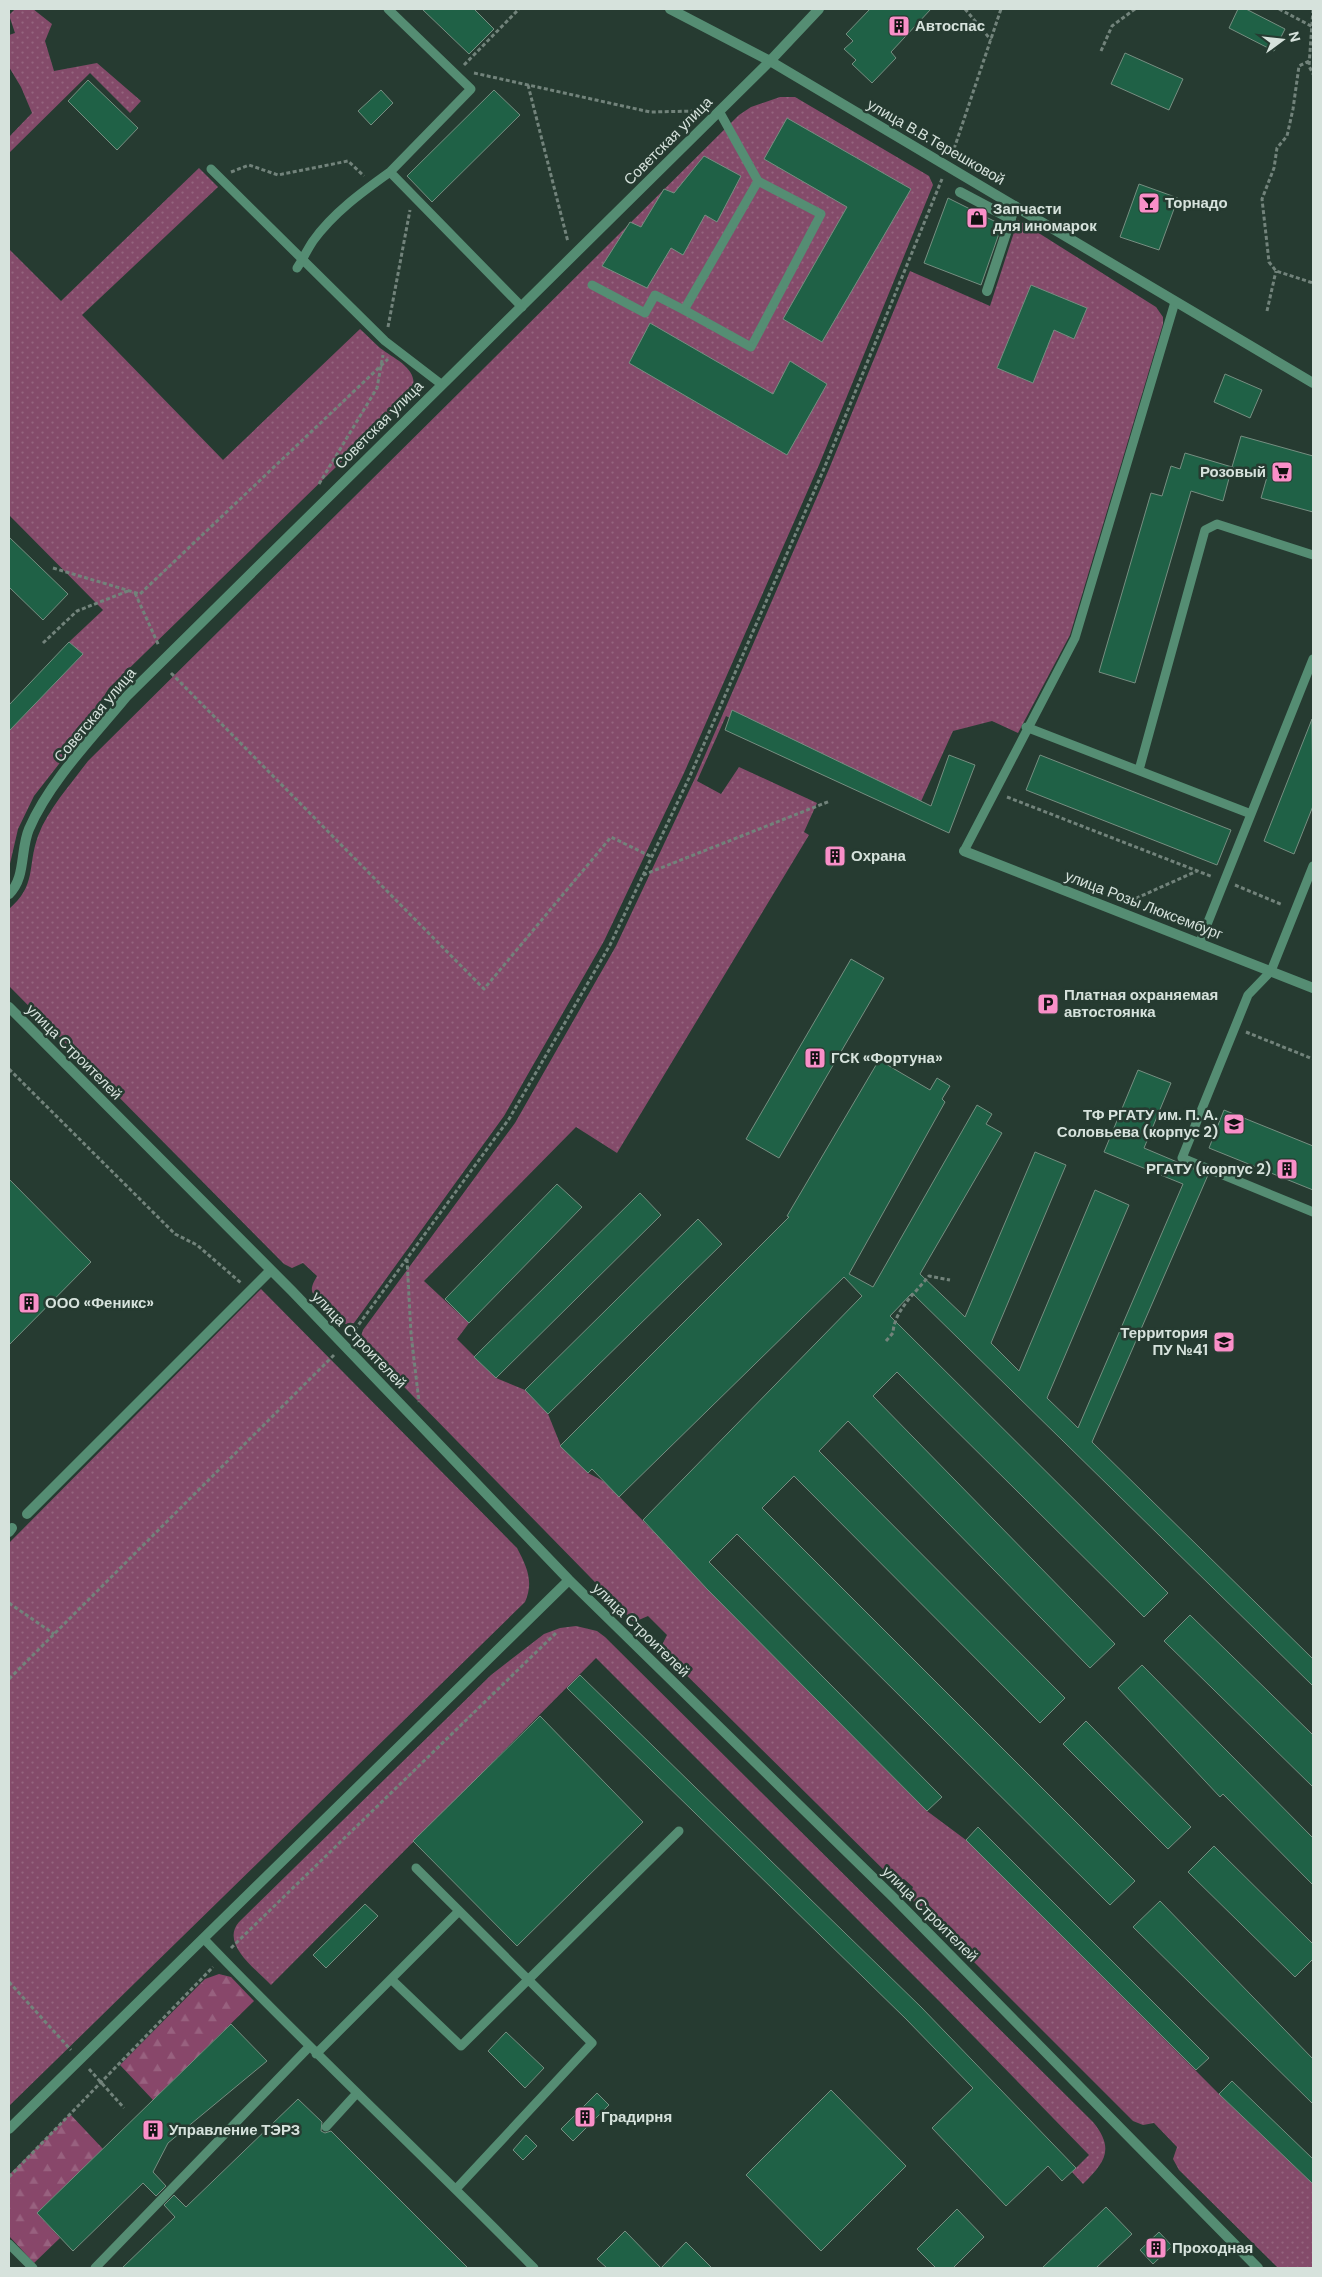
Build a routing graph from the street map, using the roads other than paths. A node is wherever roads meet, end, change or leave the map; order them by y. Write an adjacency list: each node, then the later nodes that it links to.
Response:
1 (388, 9): 7 (lane)
2 (670, 9): 4 (street, улица В.В.Терешковой)
3 (819, 9): 4 (street, Советская улица)
4 (770, 61): 5 (street, Советская улица); 10 (street, улица В.В.Терешковой)
5 (720, 111): 8 (lane); 17 (street, Советская улица)
6 (211, 169): 12 (lane)
7 (390, 172): 12 (lane); 17 (lane)
8 (758, 181): 18 (lane); 18 (lane)
9 (960, 192): 11 (street)
10 (1015, 206): 11 (street); 16 (street, улица В.В.Терешковой)
11 (1010, 219): 15 (street)
12 (303, 259): 13 (lane); 20 (lane)
13 (297, 268)
14 (592, 285): 18 (lane)
15 (986, 291)
16 (1175, 302): 19 (street, улица В.В.Терешковой); 23 (lane)
17 (522, 307): 20 (street, Советская улица)
18 (684, 310)
19 (1313, 383)
20 (441, 384): 28 (street, Советская улица)
21 (1313, 555): 24 (lane)
22 (1313, 659): 25 (lane)
23 (1026, 727): 24 (lane); 26 (lane)
24 (1140, 770): 25 (lane)
25 (1251, 814): 29 (lane)
26 (964, 850): 29 (street, улица Розы Люксембург)
27 (1313, 866): 30 (lane)
28 (9, 894)
29 (1200, 942): 30 (street, улица Розы Люксембург)
30 (1271, 971): 31 (street, улица Розы Люксембург); 33 (lane)
31 (1313, 988)
32 (9, 1007): 34 (street, улица Строителей)
33 (1313, 1212)
34 (270, 1271): 35 (street); 36 (street, улица Строителей)
35 (27, 1514)
36 (569, 1580): 40 (street); 53 (street, улица Строителей)
37 (679, 1831): 42 (lane)
38 (416, 1868): 39 (lane)
39 (459, 1911): 41 (lane); 42 (lane)
40 (204, 1939): 43 (lane); 47 (street)
41 (390, 1979): 42 (lane); 44 (lane)
42 (528, 1979): 48 (lane)
43 (309, 2047): 44 (lane); 51 (lane)
44 (316, 2054): 45 (lane)
45 (357, 2093): 46 (lane); 48 (lane)
46 (326, 2126)
47 (9, 2129)
48 (456, 2189): 52 (lane)
49 (9, 2244): 50 (lane)
50 (33, 2268)
51 (96, 2268)
52 (534, 2268)
53 (1258, 2268)

